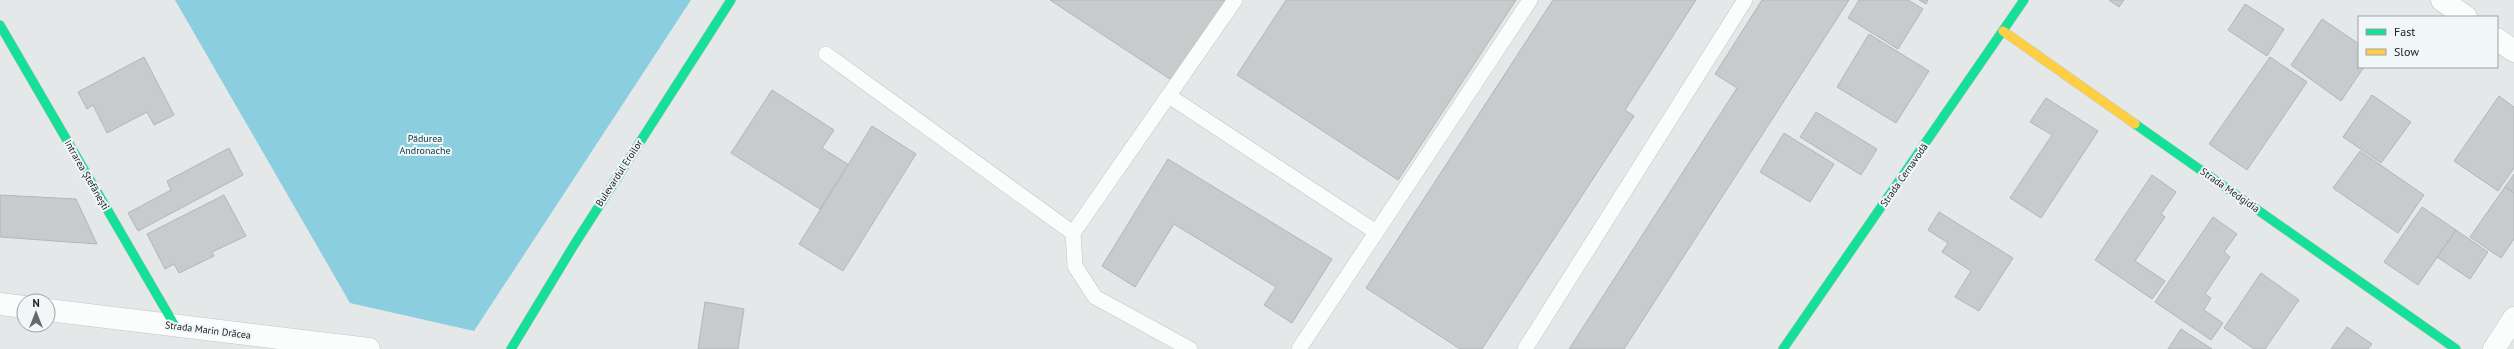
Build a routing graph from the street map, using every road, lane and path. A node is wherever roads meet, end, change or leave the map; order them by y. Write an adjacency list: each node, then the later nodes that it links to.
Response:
1 (731, 0): 22 (street, Bulevardul Eroilor)
2 (1235, 0): 13 (lane)
3 (1530, 0): 14 (lane)
4 (1744, 0): 25 (lane)
5 (2024, 0): 9 (street, Strada Cernavodă)
6 (2442, 0): 7 (street)
7 (2465, 16)
8 (0, 25): 20 (street, Intrarea Ștefănești)
9 (2003, 31): 26 (street, Strada Cernavodă); 27 (street, Strada Medgidia)
10 (2498, 40): 11 (street)
11 (2514, 51)
12 (826, 54): 15 (lane)
13 (1169, 96): 14 (lane); 15 (lane)
14 (1376, 232): 24 (lane)
15 (1073, 233): 23 (lane)
16 (0, 304): 17 (street)
17 (16, 306)
18 (56, 311): 20 (street, Strada Marin Drăcea)
19 (2514, 318): 28 (street)
20 (175, 326): 21 (street, Strada Marin Drăcea)
21 (369, 349)
22 (511, 349)
23 (1190, 349)
24 (1299, 349)
25 (1524, 349)
26 (1783, 349)
27 (2456, 349)
28 (2494, 349)

